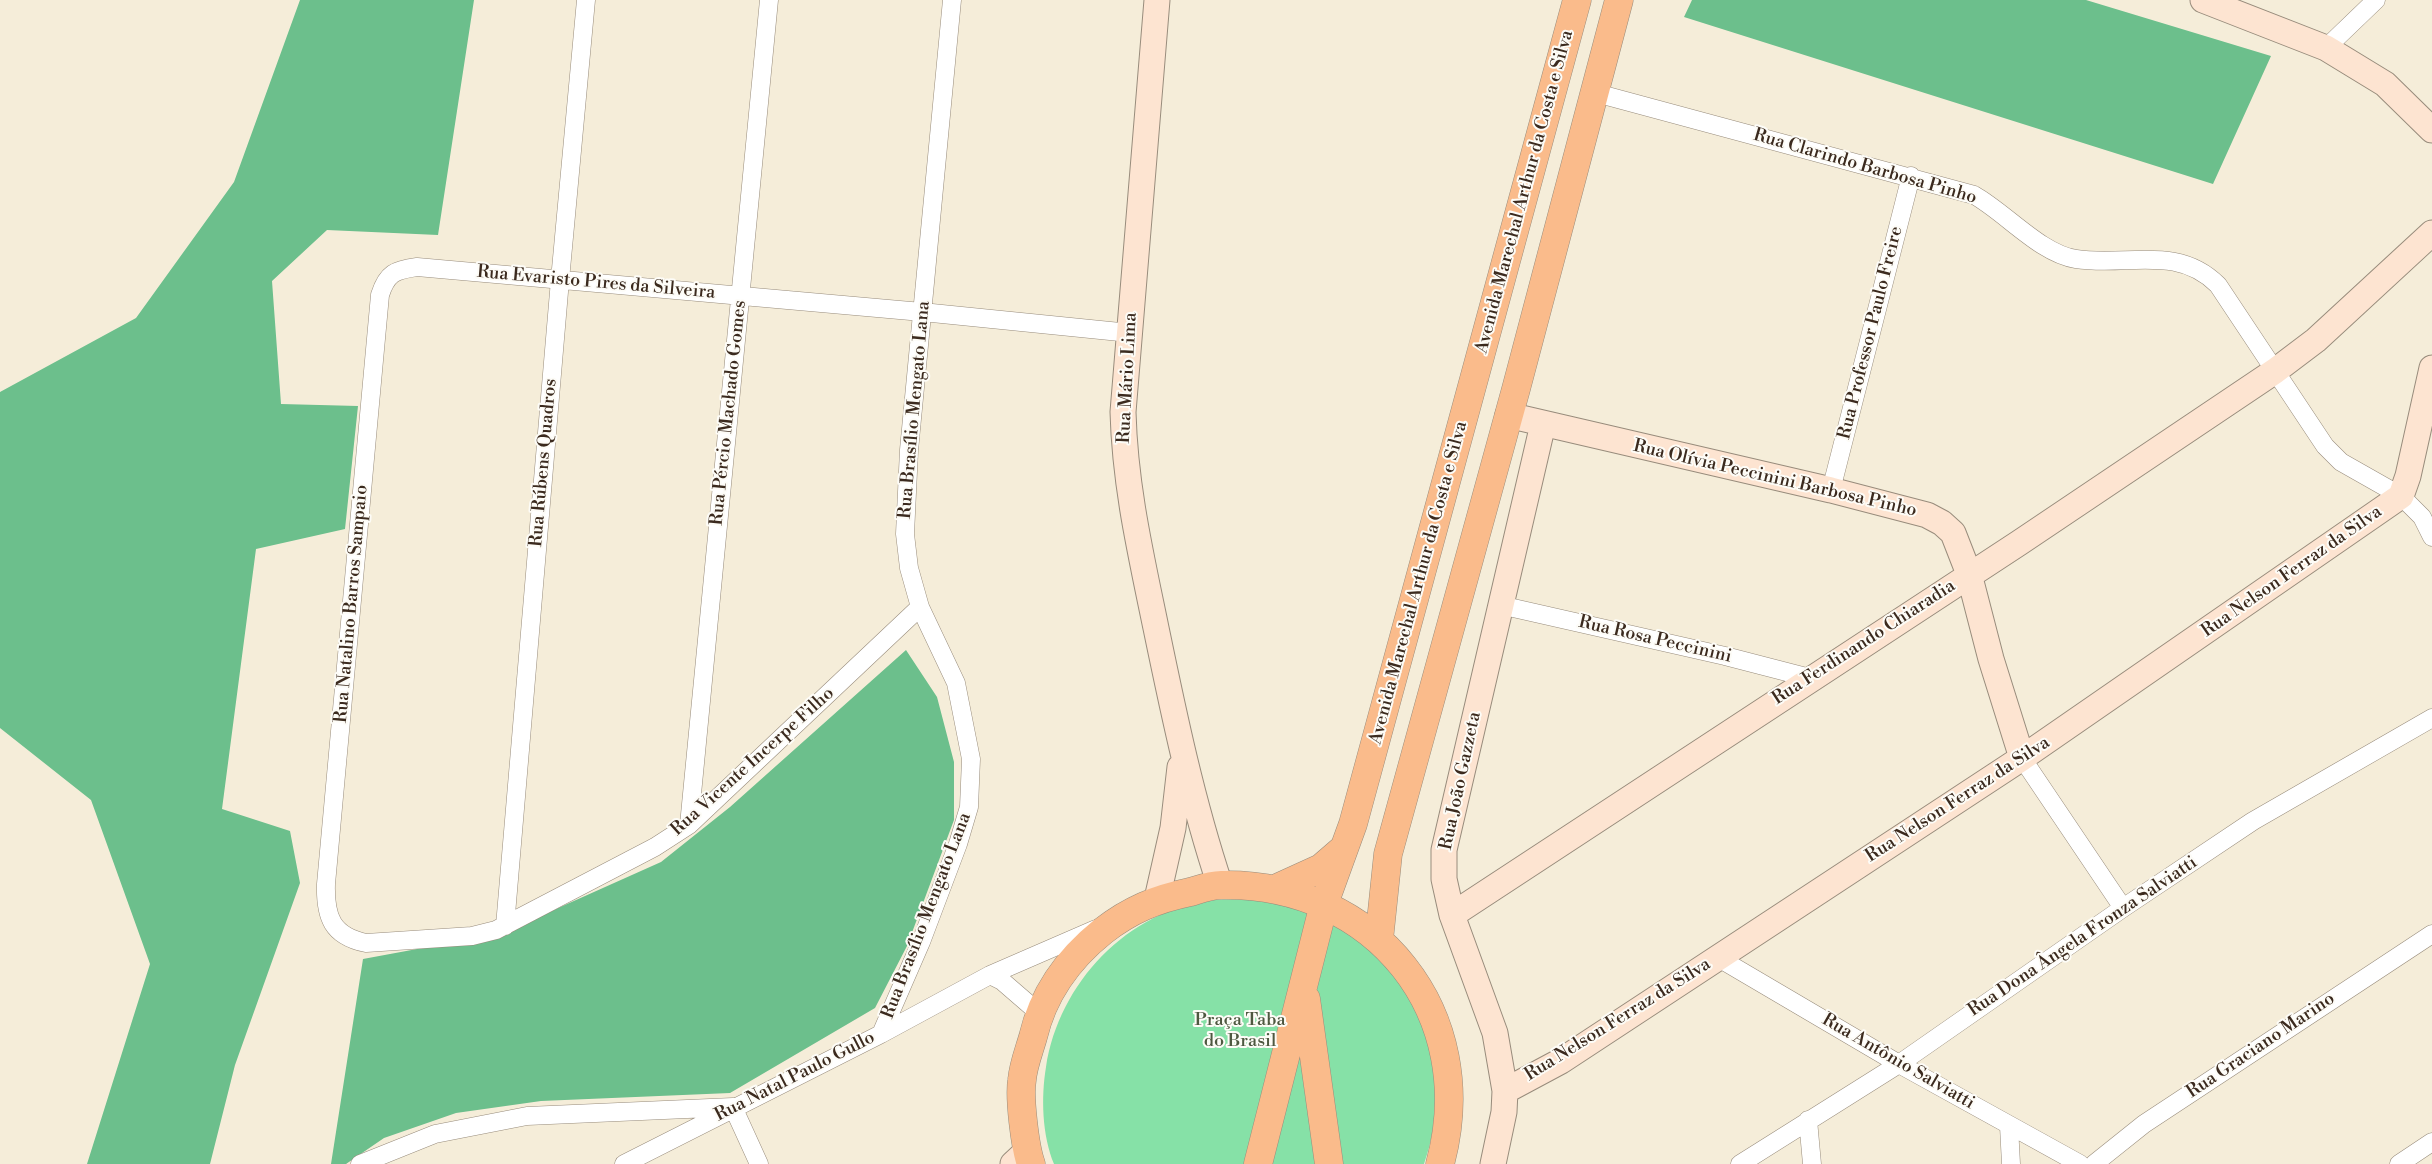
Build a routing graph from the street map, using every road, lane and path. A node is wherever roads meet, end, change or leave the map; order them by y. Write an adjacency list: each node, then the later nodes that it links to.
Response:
1 (586, 0): 15 (street, Rua Rúbens Quadros)
2 (768, 0): 16 (street, Rua Pércio Machado Gomes)
3 (952, 0): 17 (street, Rua Brasílio Mengato Lana)
4 (1157, 0): 18 (street, Rua Mário Lima)
5 (1577, 0): 21 (main road, Avenida Marechal Arthur da Costa e Silva)
6 (1619, 0): 10 (main road)
7 (2203, 0): 9 (street)
8 (2376, 0): 9 (street)
9 (2326, 48): 11 (street)
10 (1596, 93): 12 (street, Rua Clarindo Barbosa Pinho); 22 (main road)
11 (2432, 130)
12 (1911, 176): 20 (street, Rua Clarindo Barbosa Pinho); 24 (street, Rua Professor Paulo Freire)
13 (2432, 233): 20 (street, Rua Ferdinando Chiaradia)
14 (392, 274): 15 (street, Rua Evaristo Pires da Silveira); 44 (street, Rua Natalino Barros Sampaio)
15 (560, 280): 16 (street, Rua Evaristo Pires da Silveira); 43 (street, Rua Rúbens Quadros)
16 (741, 297): 17 (street, Rua Evaristo Pires da Silveira); 34 (street, Rua Pércio Machado Gomes)
17 (922, 312): 18 (street, Rua Evaristo Pires da Silveira); 29 (street, Rua Brasílio Mengato Lana)
18 (1130, 334): 32 (street, Rua Mário Lima)
19 (2432, 368): 25 (street)
20 (2275, 370): 25 (street, Rua Clarindo Barbosa Pinho); 27 (street, Rua Ferdinando Chiaradia)
21 (1475, 378): 22 (main road); 35 (main road, Avenida Marechal Arthur da Costa e Silva)
22 (1512, 402): 23 (street, Rua Olívia Peccinini Barbosa Pinho); 46 (main road)
23 (1543, 424): 24 (street, Rua Olívia Peccinini Barbosa Pinho); 28 (street, Rua João Gazzeta)
24 (1831, 490): 27 (street, Rua Olívia Peccinini Barbosa Pinho)
25 (2401, 496): 26 (street, Rua Clarindo Barbosa Pinho); 33 (street, Rua Nelson Ferraz da Silva)
26 (2432, 537)
27 (1969, 574): 30 (street, Rua Ferdinando Chiaradia); 33 (street, Rua Olívia Peccinini Barbosa Pinho)
28 (1500, 605): 30 (street, Rua Rosa Peccinini); 41 (street, Rua João Gazzeta)
29 (920, 607): 34 (street, Rua Vicente Incerpe Filho); 51 (street, Rua Brasílio Mengato Lana)
30 (1810, 678): 41 (street, Rua Ferdinando Chiaradia)
31 (2432, 718): 40 (street, Rua Dona Ângela Fronza Salviatti)
32 (1181, 752): 36 (street, Rua Mário Lima); 38 (street, Rua Mário Lima)
33 (2022, 758): 40 (street, Rua Olívia Peccinini Barbosa Pinho); 47 (street, Rua Nelson Ferraz da Silva)
34 (689, 826): 43 (street, Rua Vicente Incerpe Filho)
35 (1343, 849): 37 (main road); 39 (main road, Avenida Marechal Arthur da Costa e Silva)
36 (1220, 885): 37 (main road); 38 (main road)
37 (1277, 888): 39 (main road)
38 (1157, 899): 42 (main road)
39 (1324, 904): 46 (main road); 49 (main road, Avenida Marechal Arthur da Costa e Silva)
40 (2123, 908): 52 (street, Rua Dona Ângela Fronza Salviatti)
41 (1452, 915): 53 (street, Rua João Gazzeta)
42 (1119, 919): 48 (street, Rua Natal Paulo Gullo); 50 (main road)
43 (505, 926): 44 (street, Rua Vicente Incerpe Filho)
44 (341, 934)
45 (2432, 934): 70 (street, Rua Graciano Marino)
46 (1379, 940): 64 (main road)
47 (1717, 957): 52 (street, Rua Antônio Salviatti); 53 (street, Rua Nelson Ferraz da Silva)
48 (990, 975): 50 (street); 51 (street, Rua Natal Paulo Gullo)
49 (1304, 985): 62 (main road, Avenida Marechal Arthur da Costa e Silva); 63 (main road)
50 (1038, 1013): 58 (main road)
51 (881, 1034): 54 (street, Rua Natal Paulo Gullo)
52 (1899, 1064): 55 (street, Rua Dona Ângela Fronza Salviatti); 56 (street, Rua Antônio Salviatti)
53 (1505, 1090): 65 (street, Rua João Gazzeta)
54 (734, 1107): 59 (street); 60 (street, Rua Natal Paulo Gullo); 61 (street)
55 (1808, 1120): 66 (street, Rua Dona Ângela Fronza Salviatti); 67 (street)
56 (2008, 1126): 68 (street); 69 (street, Rua Antônio Salviatti)
57 (2432, 1142): 71 (street)
58 (1023, 1160)
59 (360, 1164)
60 (624, 1164)
61 (759, 1164)
62 (1258, 1164)
63 (1329, 1164)
64 (1440, 1164)
65 (1492, 1164)
66 (1740, 1164)
67 (1812, 1164)
68 (2011, 1164)
69 (2080, 1164)
70 (2094, 1164)
71 (2399, 1164)

